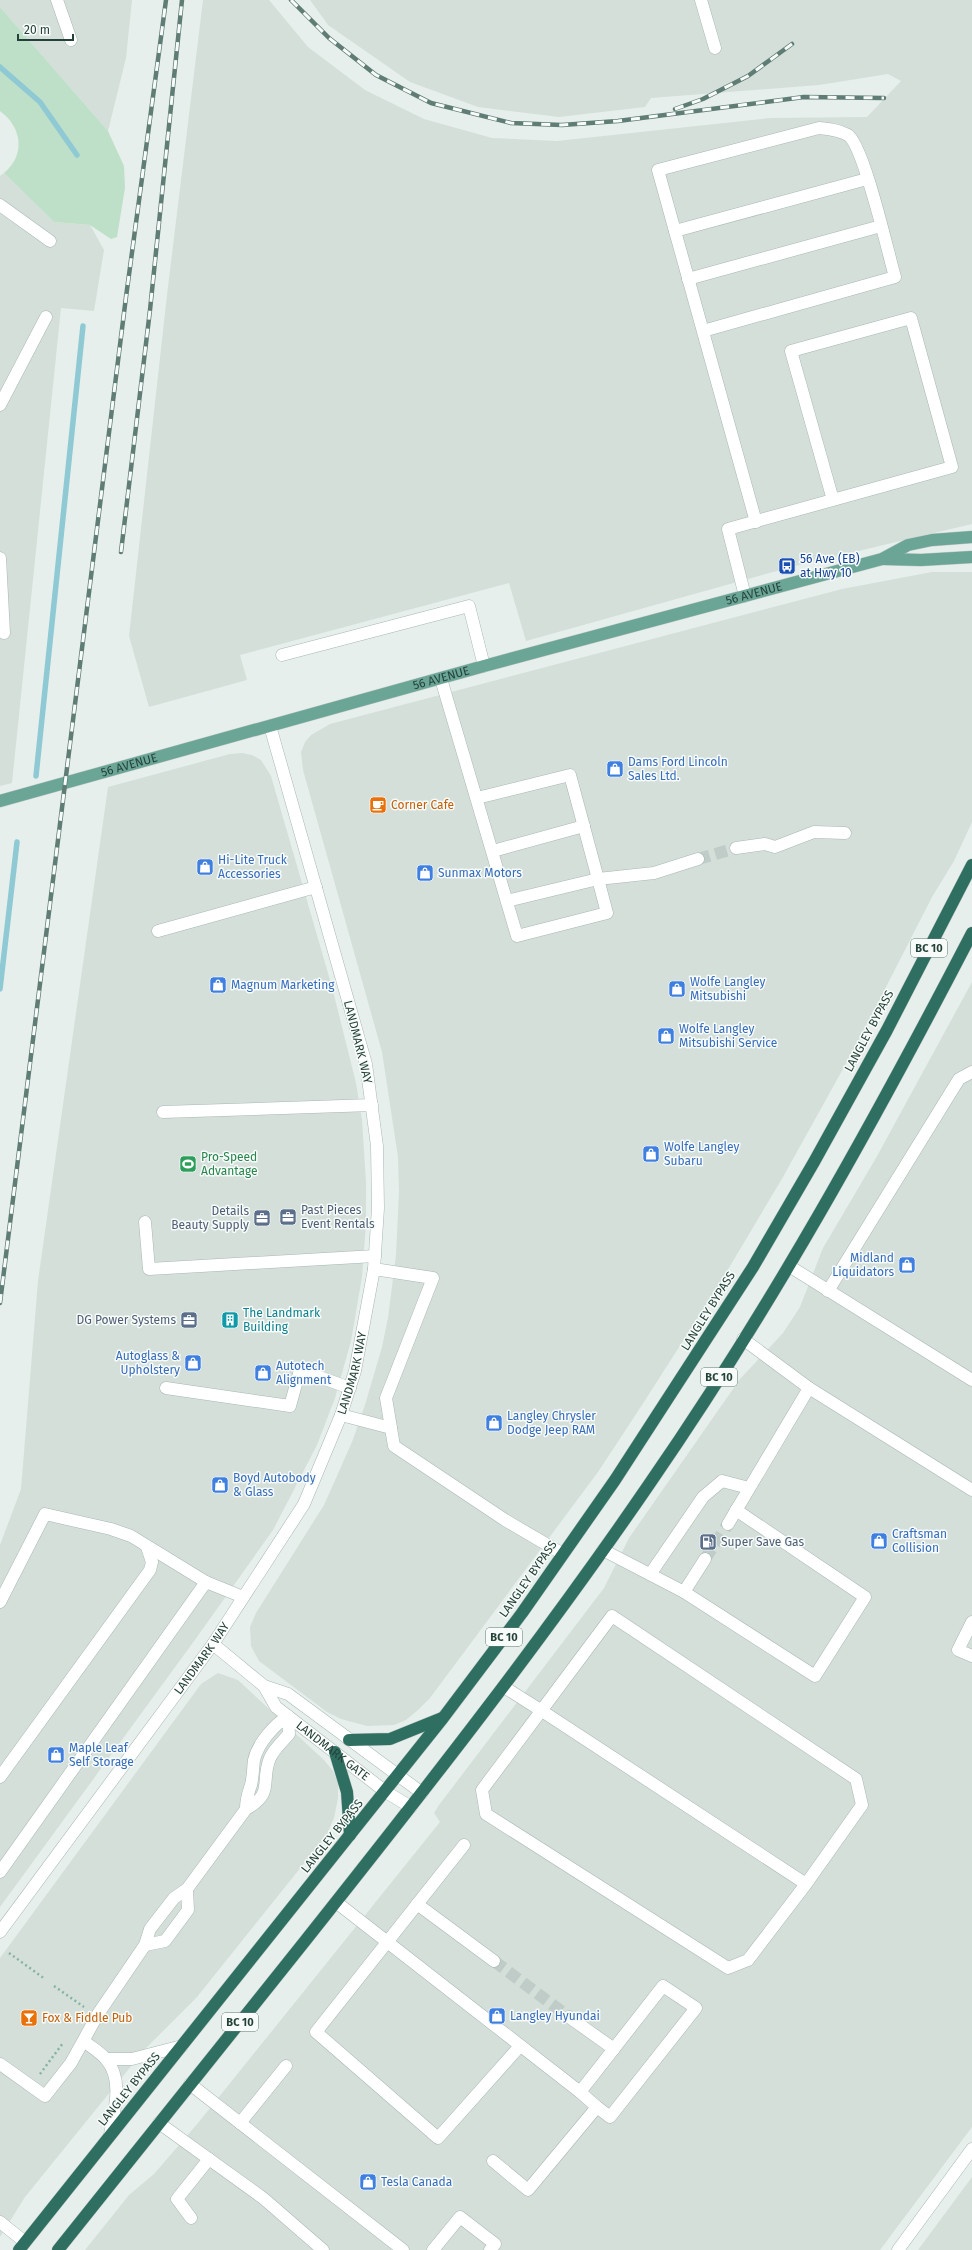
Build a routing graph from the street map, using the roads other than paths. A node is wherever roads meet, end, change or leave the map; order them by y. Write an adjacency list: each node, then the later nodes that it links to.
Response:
1 (57, 0): 3 (street)
2 (701, 0): 4 (street)
3 (71, 40)
4 (715, 48)
5 (867, 179): 7 (street); 8 (street); 8 (street)
6 (0, 205): 9 (street)
7 (881, 226): 10 (street); 12 (street)
8 (675, 231): 10 (street)
9 (50, 241)
10 (688, 279): 12 (street)
11 (46, 317): 13 (street)
12 (703, 331): 15 (street)
13 (0, 405)
14 (833, 500): 14 (street); 15 (street)
15 (756, 522): 20 (street)
16 (972, 537): 19 (main road, 56 AVENUE)
17 (972, 556): 19 (main road, 56 AVENUE)
18 (0, 558): 21 (street)
19 (882, 559): 20 (main road, 56 AVENUE)
20 (745, 596): 23 (main road, 56 AVENUE)
21 (4, 632)
22 (282, 655): 23 (street)
23 (484, 666): 24 (main road, 56 AVENUE)
24 (441, 679): 25 (main road, 56 AVENUE); 26 (street)
25 (270, 726): 27 (main road, 56 AVENUE); 35 (street, LANDMARK WAY)
26 (477, 798): 28 (street); 31 (street)
27 (0, 801)
28 (584, 826): 31 (street); 34 (street)
29 (845, 833): 30 (street)
30 (736, 848)
31 (493, 852): 36 (street)
32 (698, 859): 34 (street)
33 (972, 865): 60 (highway, LANGLEY BYPASS / BC 10)
34 (598, 879): 36 (street); 36 (street)
35 (316, 887): 37 (street); 40 (street, LANDMARK WAY)
36 (507, 901)
37 (158, 931)
38 (972, 933): 44 (highway, BC 10)
39 (972, 1072): 46 (street)
40 (372, 1105): 41 (street); 43 (street, LANDMARK WAY)
41 (163, 1112)
42 (146, 1222): 43 (street)
43 (375, 1256): 45 (street, LANDMARK WAY)
44 (789, 1266): 46 (street); 47 (highway, BC 10)
45 (374, 1269): 50 (street, LANDMARK WAY); 53 (street)
46 (828, 1291): 48 (street)
47 (743, 1339): 51 (street); 59 (highway, BC 10)
48 (972, 1380)
49 (166, 1388): 50 (street)
50 (350, 1388): 52 (street, LANDMARK WAY)
51 (809, 1388): 54 (street); 55 (street)
52 (341, 1415): 53 (street); 65 (street, LANDMARK WAY)
53 (391, 1428): 60 (street)
54 (749, 1488): 56 (street); 62 (street)
55 (972, 1490)
56 (736, 1510): 57 (street); 64 (street)
57 (728, 1524)
58 (147, 1547): 63 (street); 66 (street); 78 (street)
59 (603, 1550): 62 (street); 71 (highway, BC 10)
60 (563, 1554): 74 (highway, LANGLEY BYPASS / BC 10)
61 (705, 1559): 64 (street)
62 (650, 1573): 64 (street)
63 (206, 1582): 65 (street); 84 (street)
64 (684, 1592)
65 (243, 1597): 68 (street, LANDMARK WAY)
66 (0, 1602)
67 (972, 1622): 69 (street)
68 (213, 1644): 70 (street, LANDMARK GATE); 89 (street, LANDMARK WAY)
69 (972, 1656)
70 (264, 1686): 73 (street, LANDMARK GATE); 75 (street, LANDMARK GATE)
71 (504, 1687): 72 (street); 80 (highway, BC 10)
72 (542, 1711): 85 (street); 85 (street); 85 (street)
73 (288, 1716): 76 (street, LANDMARK GATE); 86 (street)
74 (443, 1718): 75 (highway); 77 (highway, LANGLEY BYPASS / BC 10)
75 (349, 1740): 77 (street, LANDMARK GATE)
76 (335, 1752): 79 (street, LANDMARK GATE); 82 (highway)
77 (398, 1776): 79 (highway, LANGLEY BYPASS / BC 10); 80 (street, LANDMARK GATE)
78 (0, 1777)
79 (386, 1792): 81 (street, LANDMARK GATE); 82 (highway, LANGLEY BYPASS / BC 10)
80 (422, 1793): 81 (highway, BC 10)
81 (411, 1807): 87 (highway, BC 10)
82 (350, 1835): 95 (highway, LANGLEY BYPASS / BC 10)
83 (464, 1845): 88 (street)
84 (0, 1872)
85 (806, 1884)
86 (186, 1889): 91 (street); 91 (street)
87 (336, 1902): 90 (street); 101 (highway, BC 10)
88 (417, 1904): 90 (street); 92 (street)
89 (0, 1932)
90 (387, 1942): 96 (street); 96 (street)
91 (145, 1945): 94 (street)
92 (494, 1961)
93 (569, 2018): 97 (street)
94 (84, 2041): 98 (street); 99 (street)
95 (182, 2046): 98 (street); 106 (highway, LANGLEY BYPASS / BC 10)
96 (520, 2046): 102 (street)
97 (614, 2049): 102 (street); 103 (street)
98 (106, 2059): 106 (street)
99 (0, 2064)
100 (286, 2066): 105 (street)
101 (190, 2084): 104 (highway, BC 10); 105 (street)
102 (580, 2092): 103 (street)
103 (597, 2107): 109 (street)
104 (159, 2123): 108 (street); 113 (highway, BC 10)
105 (240, 2123): 115 (street)
106 (110, 2135): 112 (highway, LANGLEY BYPASS / BC 10)
107 (972, 2148): 118 (street)
108 (209, 2159): 110 (street); 114 (street)
109 (494, 2161)
110 (191, 2218)
111 (0, 2222): 112 (street)
112 (22, 2246)
113 (58, 2250)
114 (323, 2250)
115 (403, 2250)
116 (433, 2250): 117 (street)
117 (490, 2250)
118 (898, 2250)

